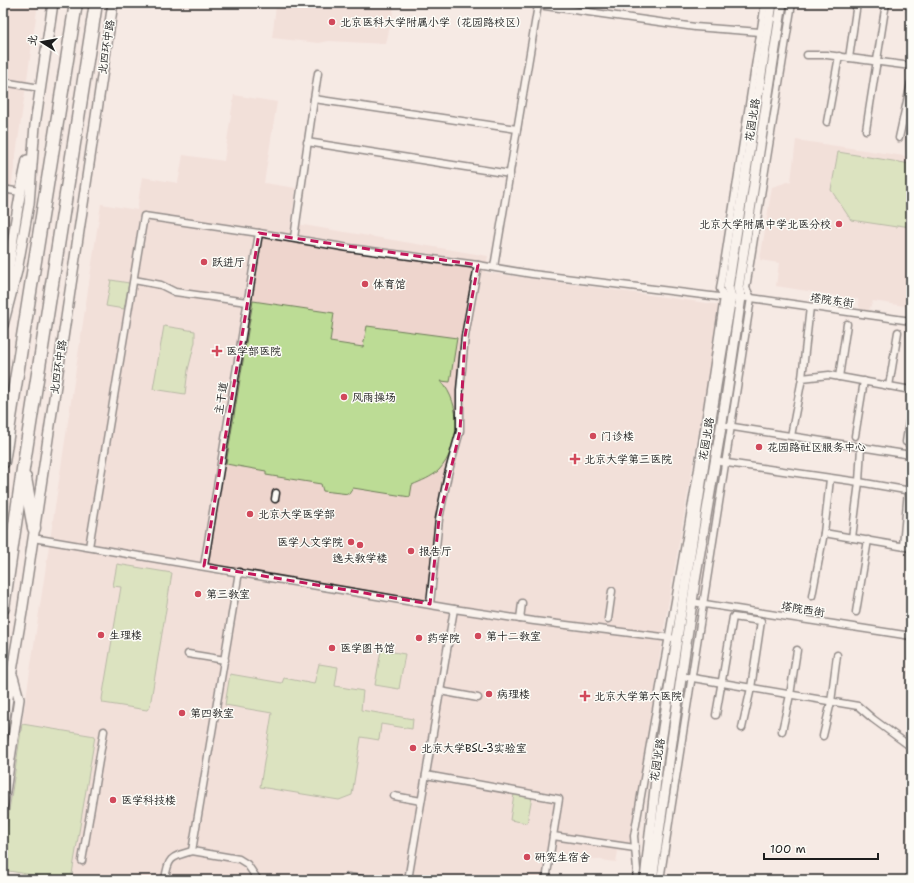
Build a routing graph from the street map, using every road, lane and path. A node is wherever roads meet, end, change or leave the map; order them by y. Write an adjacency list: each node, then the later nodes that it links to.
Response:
1 (53, 3): 20 (street)
2 (76, 3): 58 (highway)
3 (96, 3): 60 (highway, 北四环中路)
4 (113, 3): 64 (street, 北四环中路)
5 (765, 3): 11 (street)
6 (772, 3): 11 (street, 花园北路)
7 (782, 3): 36 (street, 花园北路)
8 (792, 3): 37 (street)
9 (857, 3): 14 (street)
10 (886, 3): 15 (street)
11 (764, 34): 24 (street); 36 (street, 花园北路)
12 (808, 55): 13 (street)
13 (839, 56): 14 (street); 22 (street)
14 (849, 58): 15 (street)
15 (877, 62): 16 (street); 25 (street)
16 (911, 66)
17 (318, 73): 21 (street)
18 (3, 82): 20 (street)
19 (911, 83): 26 (street)
20 (40, 88): 23 (street)
21 (314, 99): 24 (street); 27 (street)
22 (828, 122)
23 (35, 125): 30 (street); 43 (street)
24 (518, 129): 28 (street)
25 (866, 130)
26 (899, 138)
27 (307, 142): 28 (street); 32 (street)
28 (510, 174): 34 (street)
29 (3, 189): 30 (street)
30 (20, 192): 40 (street)
31 (259, 232): 32 (street, 塔院东街); 35 (street, 塔院东街); 38 (street, 主干道)
32 (294, 238): 33 (street, 塔院东街)
33 (478, 265): 34 (street, 塔院东街); 76 (street)
34 (494, 267): 36 (street, 塔院东街)
35 (134, 280): 38 (street); 69 (street)
36 (732, 297): 37 (street, 塔院东街); 51 (street, 花园北路); 85 (street, 花园北路)
37 (751, 298): 39 (street, 塔院东街); 51 (street)
38 (247, 302): 71 (street, 主干道)
39 (810, 307): 41 (street, 塔院东街); 46 (street)
40 (3, 316)
41 (911, 321)
42 (847, 324): 45 (street)
43 (3, 325)
44 (898, 332): 48 (street)
45 (839, 377): 46 (street); 47 (street)
46 (802, 378): 52 (street)
47 (864, 381): 48 (street); 53 (street)
48 (889, 386): 49 (street)
49 (911, 390)
50 (911, 410): 54 (street)
51 (726, 426): 52 (street); 57 (street, 花园北路); 59 (street)
52 (792, 436): 55 (street)
53 (855, 436)
54 (906, 442)
55 (861, 447): 56 (street); 62 (street)
56 (911, 456)
57 (715, 461): 59 (street); 75 (street, 花园北路)
58 (3, 462)
59 (725, 462): 61 (street); 78 (street)
60 (23, 469): 64 (highway); 79 (highway, 北四环中路)
61 (830, 479): 62 (street); 65 (street)
62 (859, 482): 63 (street); 66 (street)
63 (910, 491): 68 (street)
64 (34, 533): 69 (street); 90 (street, 北四环中路)
65 (824, 533): 66 (street); 74 (street)
66 (852, 538): 67 (street)
67 (868, 540): 68 (street); 81 (street)
68 (903, 546): 70 (street)
69 (89, 547): 71 (street)
70 (911, 548)
71 (204, 566): 72 (street)
72 (239, 572): 76 (street); 89 (street)
73 (612, 591): 83 (street)
74 (812, 596)
75 (692, 602): 78 (street, 塔院西街); 91 (street, 花园北路)
76 (430, 604): 80 (street)
77 (522, 604): 82 (street)
78 (703, 604): 84 (street, 塔院西街); 91 (street)
79 (3, 608)
80 (454, 609): 82 (street); 94 (street)
81 (856, 612)
82 (520, 619): 85 (street)
83 (608, 619)
84 (911, 636)
85 (672, 638): 110 (street); 120 (street, 花园北路)
86 (797, 650): 95 (street)
87 (188, 654): 89 (street)
88 (836, 655): 97 (street)
89 (225, 660): 111 (street)
90 (12, 671): 99 (street, 北四环中路); 108 (street)
91 (687, 677): 92 (street); 121 (street, 花园北路); 122 (street)
92 (721, 683): 93 (street); 93 (street); 98 (street)
93 (751, 688): 95 (street); 100 (street)
94 (440, 691): 96 (street); 105 (street)
95 (790, 695): 97 (street); 102 (street)
96 (478, 698)
97 (831, 702): 103 (street); 104 (street)
98 (716, 715)
99 (4, 728)
100 (742, 728)
101 (104, 731): 112 (street)
102 (782, 731)
103 (823, 736)
104 (911, 747)
105 (426, 775): 107 (street); 109 (street)
106 (394, 796): 107 (street)
107 (421, 800): 117 (street)
108 (3, 804)
109 (553, 836): 110 (street); 118 (street)
110 (635, 848): 119 (street)
111 (192, 851): 113 (street); 114 (street)
112 (82, 861)
113 (164, 880)
114 (258, 880)
115 (344, 880): 116 (street)
116 (367, 880)
117 (408, 880)
118 (546, 880)
119 (636, 880)
120 (644, 880)
121 (652, 880)
122 (660, 880)

